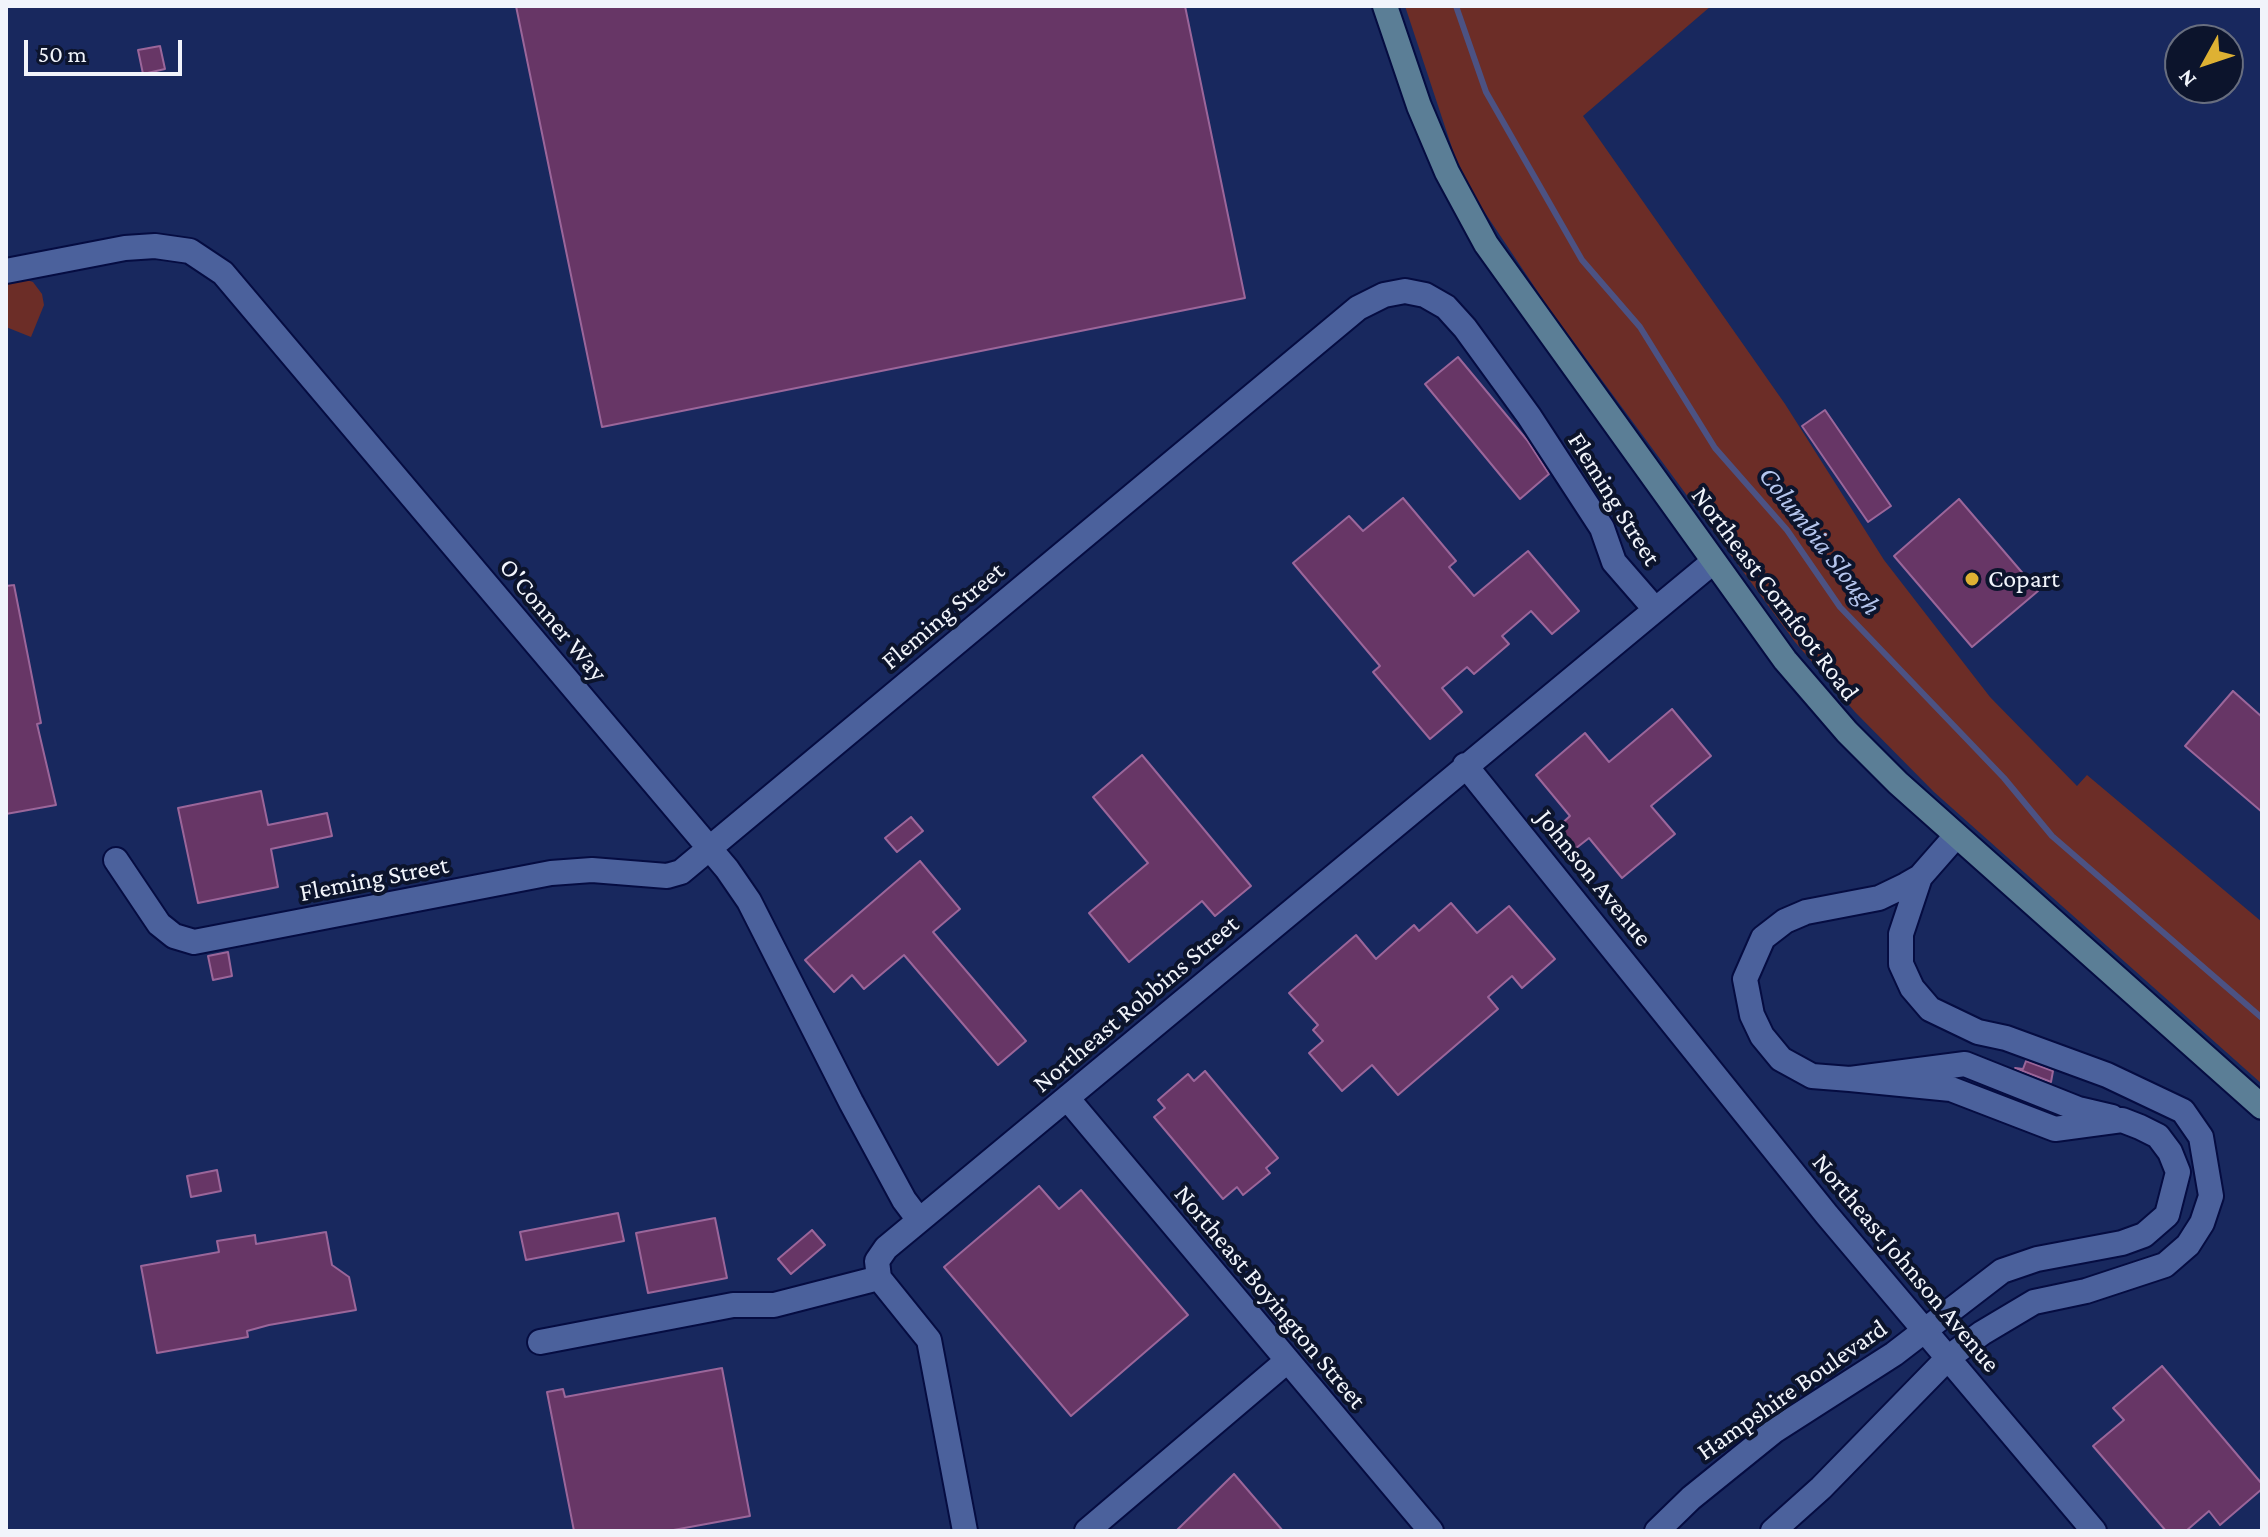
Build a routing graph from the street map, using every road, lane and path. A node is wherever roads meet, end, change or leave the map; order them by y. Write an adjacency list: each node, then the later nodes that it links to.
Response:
1 (1385, 6): 3 (street, Northeast Cornfoot Road)
2 (6, 271): 7 (street, O'Conner Way)
3 (1713, 562): 4 (street, Northeast Robbins Street); 6 (street, Northeast Cornfoot Road)
4 (1654, 608): 5 (street, Northeast Robbins Street); 7 (street, Fleming Street)
5 (1465, 765): 10 (street, Johnson Avenue); 11 (street, Northeast Robbins Street)
6 (1956, 836): 9 (street); 12 (street, Northeast Cornfoot Road)
7 (711, 850): 8 (street, Fleming Street); 13 (street, O'Conner Way)
8 (116, 860)
9 (1920, 877): 15 (street, Hampshire Boulevard); 17 (street)
10 (1678, 1028): 15 (street, Northeast Johnson Avenue)
11 (1067, 1098): 13 (street, Northeast Robbins Street); 18 (street, Northeast Boyington Street)
12 (2262, 1107)
13 (919, 1220): 14 (street, Northeast Robbins Street)
14 (879, 1278): 16 (street); 19 (street)
15 (1926, 1329): 17 (street, Northeast Johnson Avenue); 22 (street, Hampshire Boulevard)
16 (540, 1342)
17 (1949, 1357): 23 (street); 24 (street, Northeast Johnson Avenue)
18 (1287, 1361): 20 (street); 21 (street, Northeast Boyington Street)
19 (965, 1531)
20 (1087, 1531)
21 (1431, 1531)
22 (1657, 1531)
23 (1773, 1531)
24 (2094, 1531)

